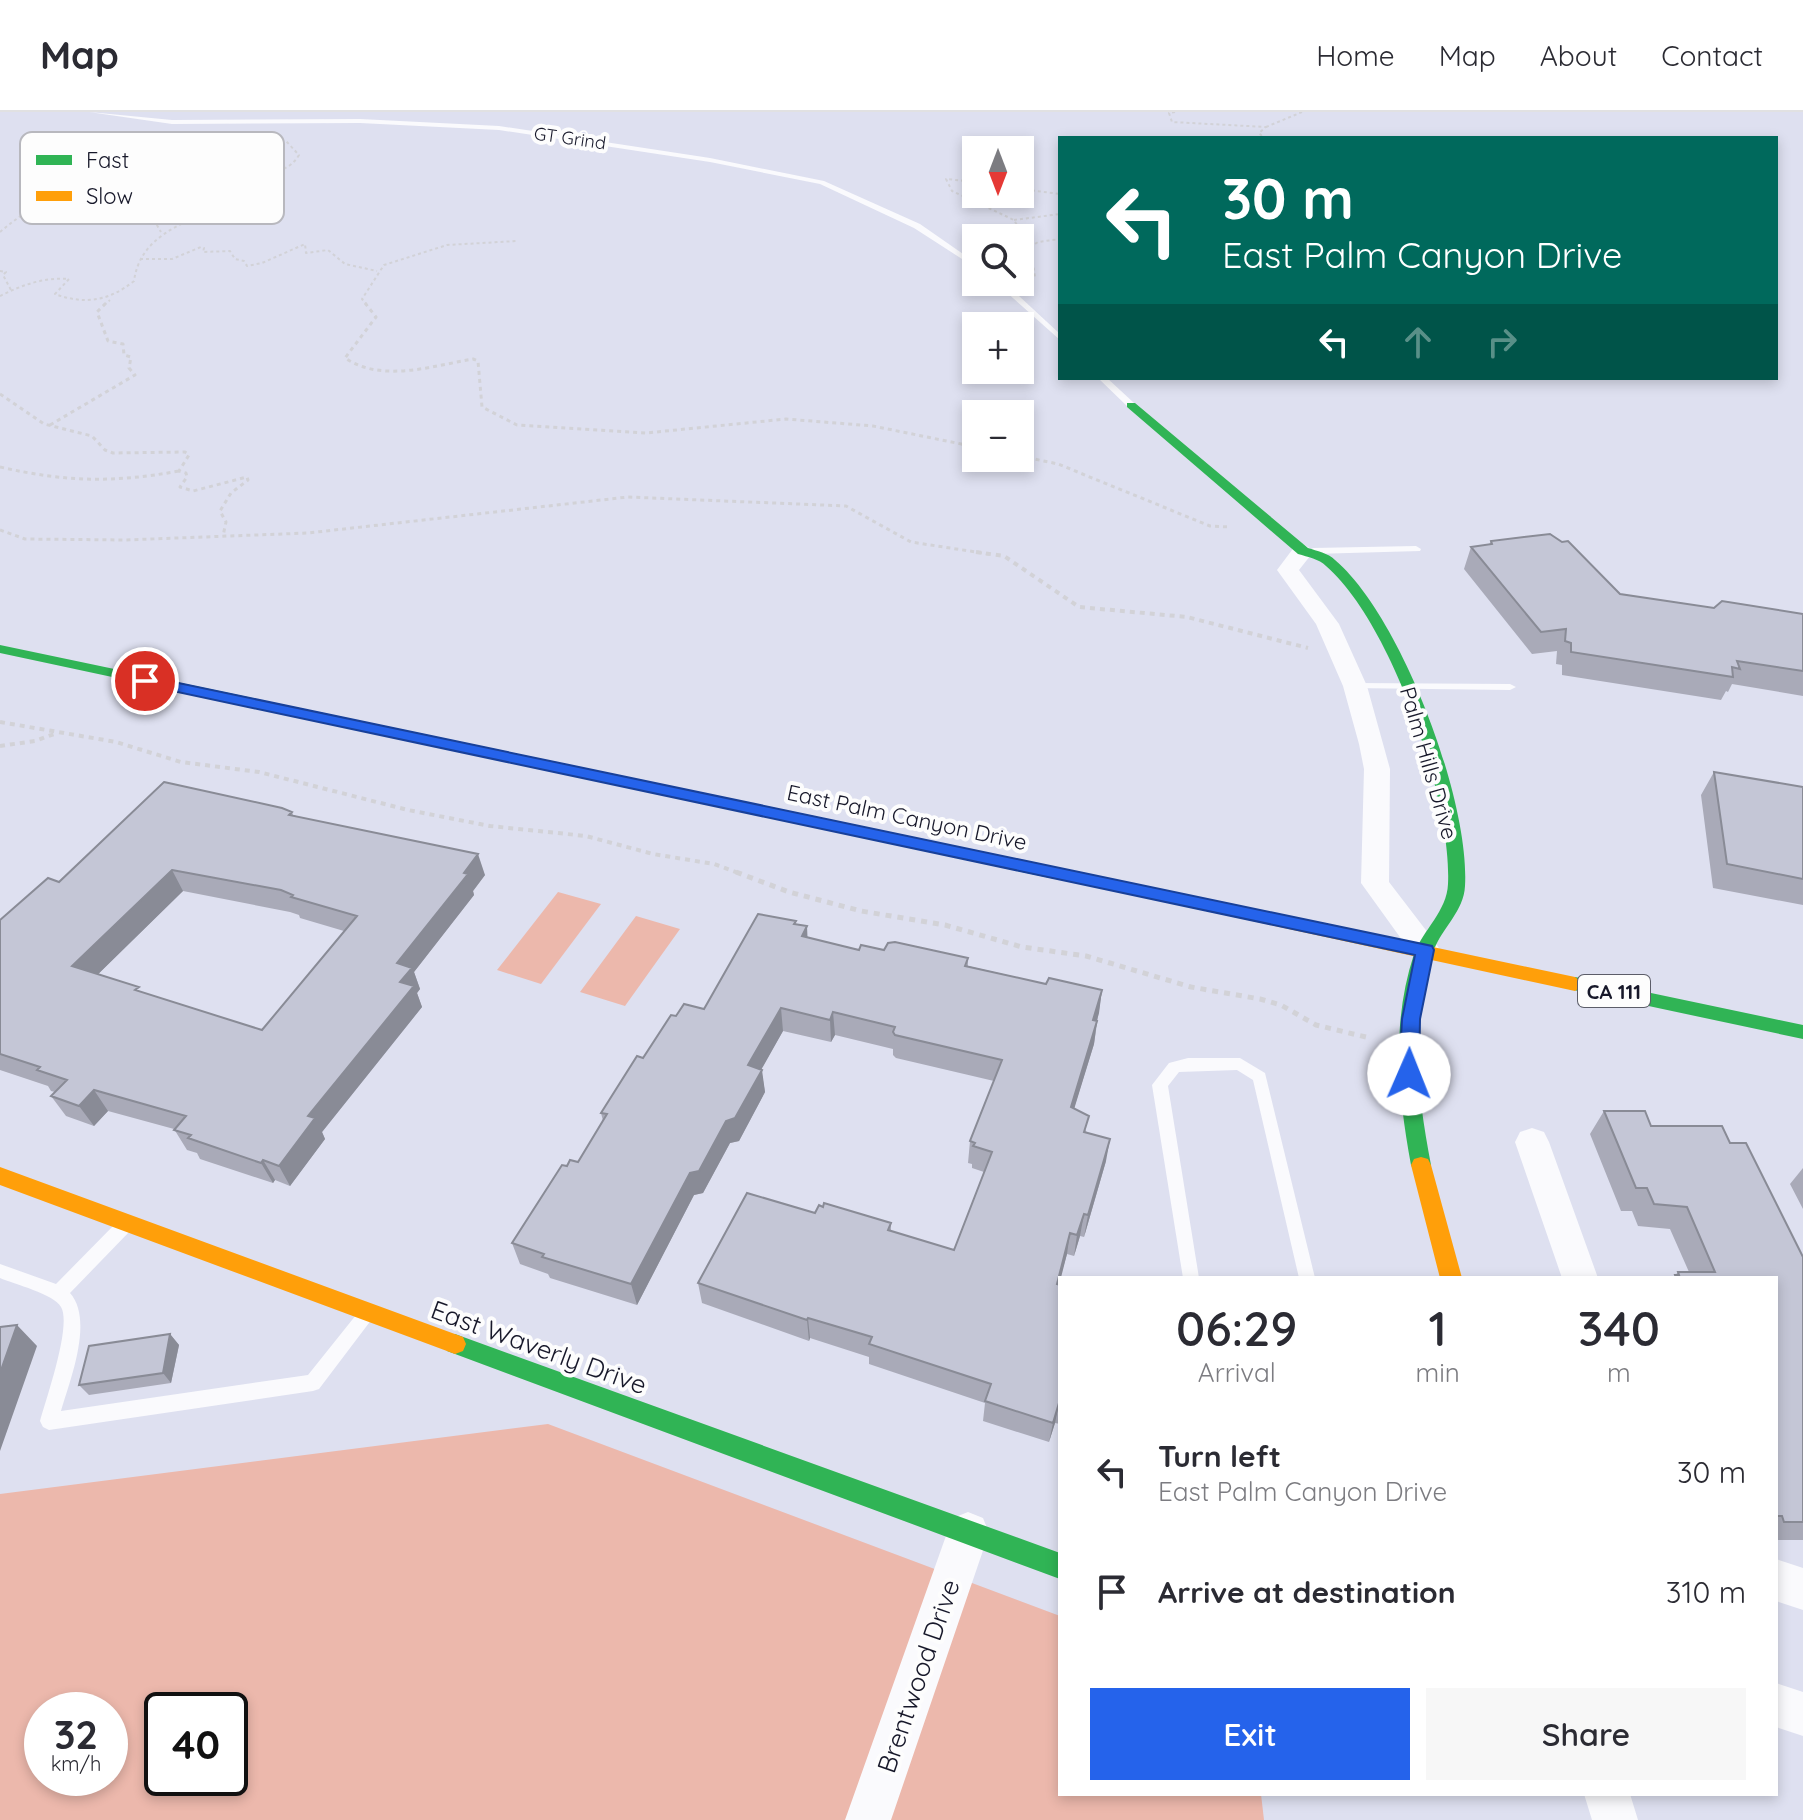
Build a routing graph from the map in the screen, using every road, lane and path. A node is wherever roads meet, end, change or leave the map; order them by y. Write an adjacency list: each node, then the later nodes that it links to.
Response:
1 (92, 112): 5 (lane, GT Grind)
2 (377, 112): 6 (lane)
3 (1175, 112): 7 (path)
4 (1302, 112): 7 (path)
5 (307, 120): 6 (lane, GT Grind); 9 (path)
6 (373, 122): 28 (lane, GT Grind)
7 (1266, 127): 8 (path)
8 (1262, 136)
9 (284, 139)
10 (284, 139): 11 (path)
11 (284, 169)
12 (962, 181): 15 (path)
13 (1034, 191): 14 (path)
14 (1058, 194)
15 (962, 196)
16 (988, 208): 19 (path)
17 (20, 214): 23 (path)
18 (1058, 214): 19 (path)
19 (1014, 220): 22 (path)
20 (156, 224): 24 (path)
21 (179, 224): 24 (path)
22 (1016, 224)
23 (0, 232)
24 (161, 232): 29 (path)
25 (1058, 239): 27 (path)
26 (517, 241): 31 (path)
27 (1034, 244)
28 (962, 257)
29 (139, 259): 31 (path); 35 (path)
30 (0, 271): 32 (path)
31 (377, 271): 41 (path)
32 (11, 290): 33 (path); 35 (path)
33 (0, 296)
34 (1014, 296): 36 (lane)
35 (110, 299): 40 (path)
36 (1058, 336)
37 (1104, 380): 39 (lane)
38 (0, 394): 40 (path)
39 (1131, 405): 46 (street, Palm Hills Drive)
40 (50, 425): 44 (path)
41 (962, 444)
42 (1034, 459): 46 (path)
43 (0, 467): 44 (path)
44 (179, 471): 47 (path)
45 (0, 530): 47 (path)
46 (1279, 531): 49 (street, Palm Hills Drive)
47 (223, 536): 51 (path)
48 (1416, 549): 49 (lane)
49 (1303, 551): 51 (street); 52 (street, Palm Hills Drive)
50 (0, 649): 58 (street, East Palm Canyon Drive / CA 111)
51 (1341, 653): 53 (street)
52 (1408, 684): 53 (lane); 54 (lane); 58 (street, Palm Hills Drive)
53 (1355, 686): 58 (street)
54 (1510, 687)
55 (0, 722): 56 (path)
56 (59, 732): 57 (path); 60 (path)
57 (0, 746)
58 (1425, 950): 59 (street, East Palm Canyon Drive / CA 111); 67 (street, Palm Hills Drive)
59 (1803, 1032)
60 (1374, 1039)
61 (1532, 1142): 68 (street)
62 (0, 1176): 63 (street, East Waverly Drive)
63 (127, 1223): 69 (lane); 70 (street, East Waverly Drive)
64 (0, 1271): 69 (lane)
65 (1191, 1276): 66 (lane)
66 (1307, 1276)
67 (1450, 1276)
68 (1579, 1276)
69 (59, 1293): 70 (lane)
70 (369, 1312): 71 (street, East Waverly Drive)
71 (968, 1533): 72 (street, East Waverly Drive); 78 (street, Brentwood Drive)
72 (1058, 1565)
73 (1778, 1581): 74 (street)
74 (1803, 1589)
75 (1778, 1706): 76 (street)
76 (1803, 1714)
77 (1608, 1796): 79 (street)
78 (868, 1820)
79 (1615, 1820)

